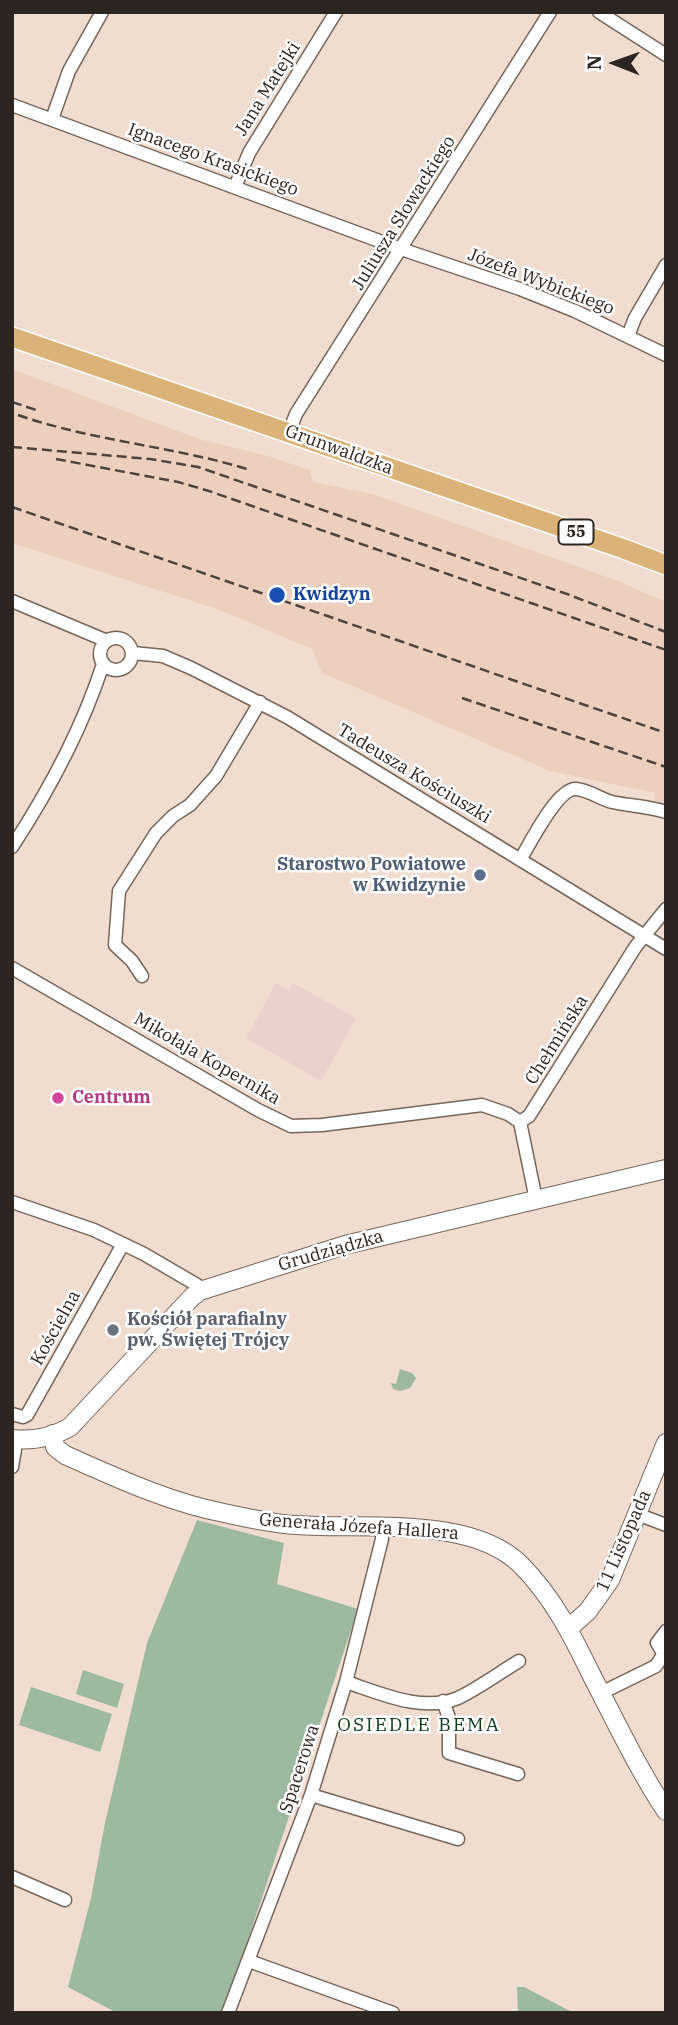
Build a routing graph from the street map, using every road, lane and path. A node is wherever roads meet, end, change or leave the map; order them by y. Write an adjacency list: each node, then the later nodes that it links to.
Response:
1 (102, 12): 7 (street)
2 (336, 12): 8 (street, Jana Matejki)
3 (550, 12): 9 (street, Juliusza Słowackiego)
4 (599, 12): 5 (street)
5 (666, 55)
6 (12, 105): 7 (street, Ignacego Krasickiego)
7 (52, 120): 8 (street, Ignacego Krasickiego)
8 (235, 187): 9 (street, Ignacego Krasickiego)
9 (401, 250): 11 (street, Józefa Wybickiego); 14 (street, Juliusza Słowackiego)
10 (666, 265): 11 (street)
11 (628, 336): 13 (street, Józefa Wybickiego)
12 (12, 337): 14 (main road, Grunwaldzka / 55)
13 (666, 355)
14 (289, 432): 15 (main road, Grunwaldzka / 55)
15 (666, 565)
16 (12, 601): 18 (street)
17 (133, 653): 18 (street); 18 (street, Tadeusza Kościuszki); 19 (street, Tadeusza Kościuszki)
18 (106, 657): 21 (street)
19 (260, 702): 22 (street, Tadeusza Kościuszki); 27 (street)
20 (666, 811): 22 (street)
21 (12, 847)
22 (520, 860): 24 (street, Tadeusza Kościuszki)
23 (666, 909): 24 (street, Chełmińska)
24 (645, 936): 25 (street, Tadeusza Kościuszki); 28 (street, Chełmińska)
25 (666, 949)
26 (12, 968): 28 (street, Mikołaja Kopernika)
27 (142, 976)
28 (520, 1122): 30 (street)
29 (666, 1169): 30 (street, Grudziądzka)
30 (536, 1200): 33 (street, Grudziądzka)
31 (12, 1202): 32 (street)
32 (123, 1244): 33 (street); 34 (street, Kościelna)
33 (200, 1291): 35 (street, Grudziądzka)
34 (12, 1414)
35 (53, 1434): 36 (street); 41 (street, Generała Józefa Hallera)
36 (13, 1440): 38 (street)
37 (666, 1443): 39 (street, 11 Listopada)
38 (12, 1467)
39 (637, 1514): 40 (street); 42 (street, 11 Listopada)
40 (666, 1525)
41 (382, 1528): 42 (street, Generała Józefa Hallera); 47 (street, Spacerowa)
42 (568, 1629): 48 (street, Generała Józefa Hallera)
43 (666, 1631): 44 (street)
44 (664, 1652): 46 (street)
45 (519, 1661): 49 (street)
46 (661, 1669): 48 (street)
47 (346, 1682): 49 (street); 51 (street, Spacerowa)
48 (601, 1693): 52 (street, Generała Józefa Hallera)
49 (443, 1701): 50 (street)
50 (518, 1774)
51 (311, 1795): 53 (street); 56 (street, Spacerowa)
52 (663, 1802)
53 (458, 1839)
54 (12, 1877): 55 (street)
55 (65, 1900)
56 (249, 1961): 57 (street, Spacerowa); 58 (street)
57 (228, 2013)
58 (393, 2013)

